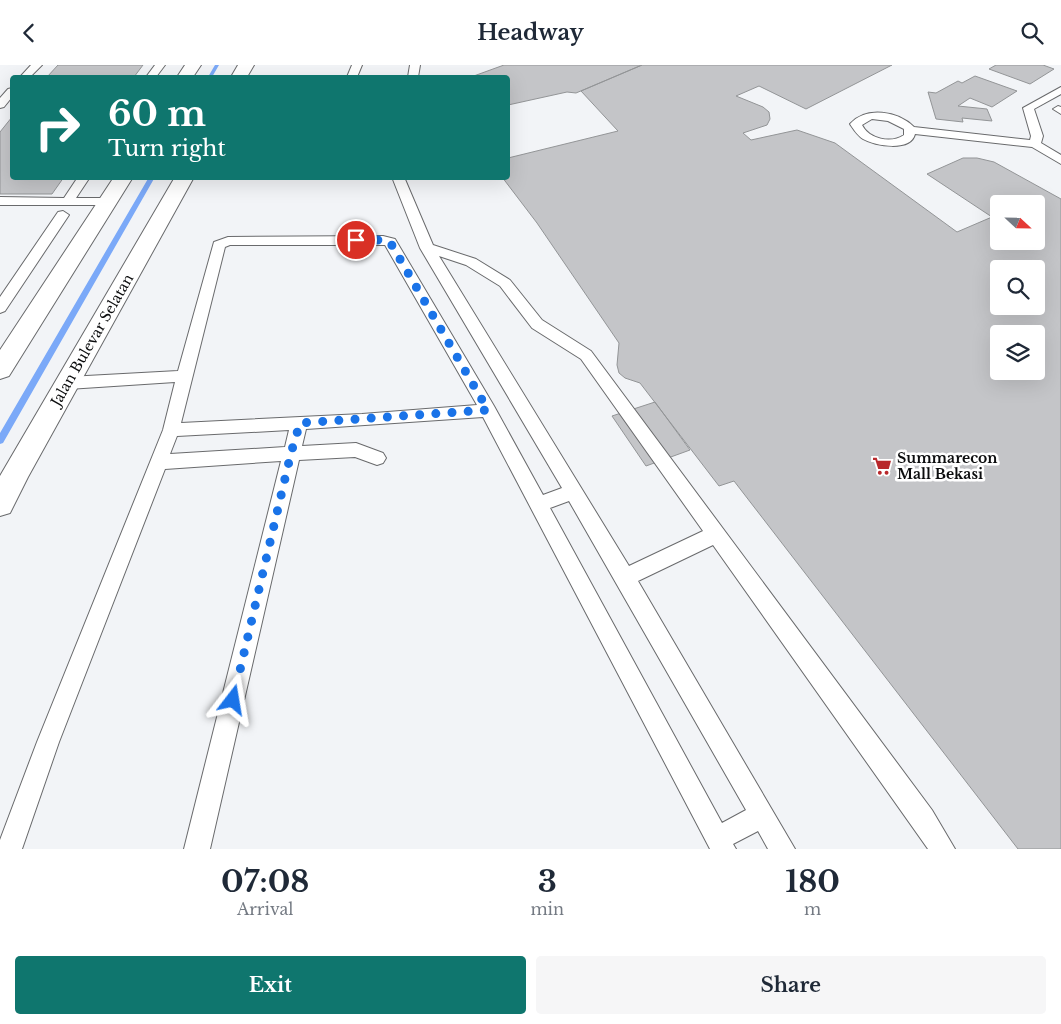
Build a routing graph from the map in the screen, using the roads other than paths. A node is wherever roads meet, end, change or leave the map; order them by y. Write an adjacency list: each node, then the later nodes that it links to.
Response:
1 (37, 65): 2 (lane)
2 (27, 75)
3 (1061, 90): 7 (lane)
4 (10, 93): 5 (lane)
5 (0, 105)
6 (910, 130): 7 (lane)
7 (1034, 144): 8 (lane)
8 (1061, 160)
9 (82, 180): 15 (lane)
10 (122, 180): 14 (main road)
11 (183, 180): 20 (main road, Jalan Bulevar Selatan)
12 (399, 180): 16 (lane)
13 (0, 201): 15 (lane)
14 (109, 202): 15 (lane); 18 (main road)
15 (65, 209): 17 (lane)
16 (427, 248): 27 (lane); 30 (lane)
17 (1, 306)
18 (0, 370)
19 (185, 376): 20 (lane); 21 (lane); 23 (lane)
20 (68, 383): 28 (main road, Jalan Bulevar Selatan)
21 (488, 410): 22 (lane); 29 (lane)
22 (300, 423): 23 (lane); 24 (lane)
23 (171, 430): 26 (lane)
24 (291, 453): 25 (lane); 26 (lane); 35 (lane)
25 (377, 457)
26 (159, 462): 34 (lane)
27 (573, 492): 29 (lane); 31 (lane)
28 (0, 504)
29 (538, 504): 33 (lane)
30 (716, 534): 31 (lane); 37 (lane)
31 (625, 577): 32 (lane)
32 (762, 815): 33 (lane); 36 (lane)
33 (720, 844)
34 (9, 849)
35 (197, 849)
36 (782, 849)
37 (942, 849)

